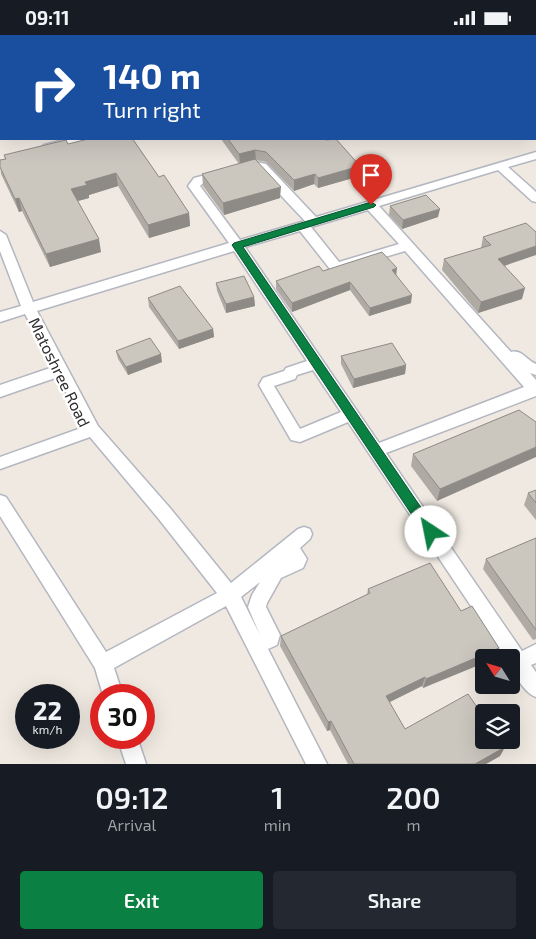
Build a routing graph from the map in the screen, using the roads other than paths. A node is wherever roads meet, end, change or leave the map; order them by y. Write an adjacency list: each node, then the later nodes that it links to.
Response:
1 (77, 140): 2 (street)
2 (36, 150)
3 (536, 155): 4 (street)
4 (500, 166): 5 (street); 6 (street)
5 (534, 194)
6 (371, 205): 7 (street); 9 (street)
7 (308, 224): 9 (street); 10 (street); 10 (street)
8 (0, 235): 11 (street, Matoshree Road)
9 (406, 244): 13 (street)
10 (237, 245): 11 (street); 14 (street)
11 (29, 308): 12 (street); 16 (street, Matoshree Road)
12 (0, 317)
13 (511, 358): 15 (street); 17 (street)
14 (316, 363): 19 (street); 19 (street)
15 (536, 369)
16 (61, 370): 18 (street); 20 (street, Matoshree Road)
17 (536, 389): 21 (street)
18 (0, 391)
19 (351, 414): 21 (street)
20 (92, 430): 22 (street, Matoshree Road); 26 (street)
21 (376, 451): 28 (street)
22 (0, 463)
23 (0, 502): 31 (street)
24 (304, 534): 25 (street)
25 (290, 546): 26 (street); 27 (street)
26 (230, 595): 27 (street); 31 (street)
27 (257, 645): 37 (street)
28 (509, 649)
29 (536, 653): 30 (street)
30 (520, 661)
31 (102, 665): 33 (street)
32 (520, 665): 34 (street)
33 (109, 684)
34 (536, 688)
35 (131, 749): 36 (street)
36 (136, 764)
37 (317, 764)

